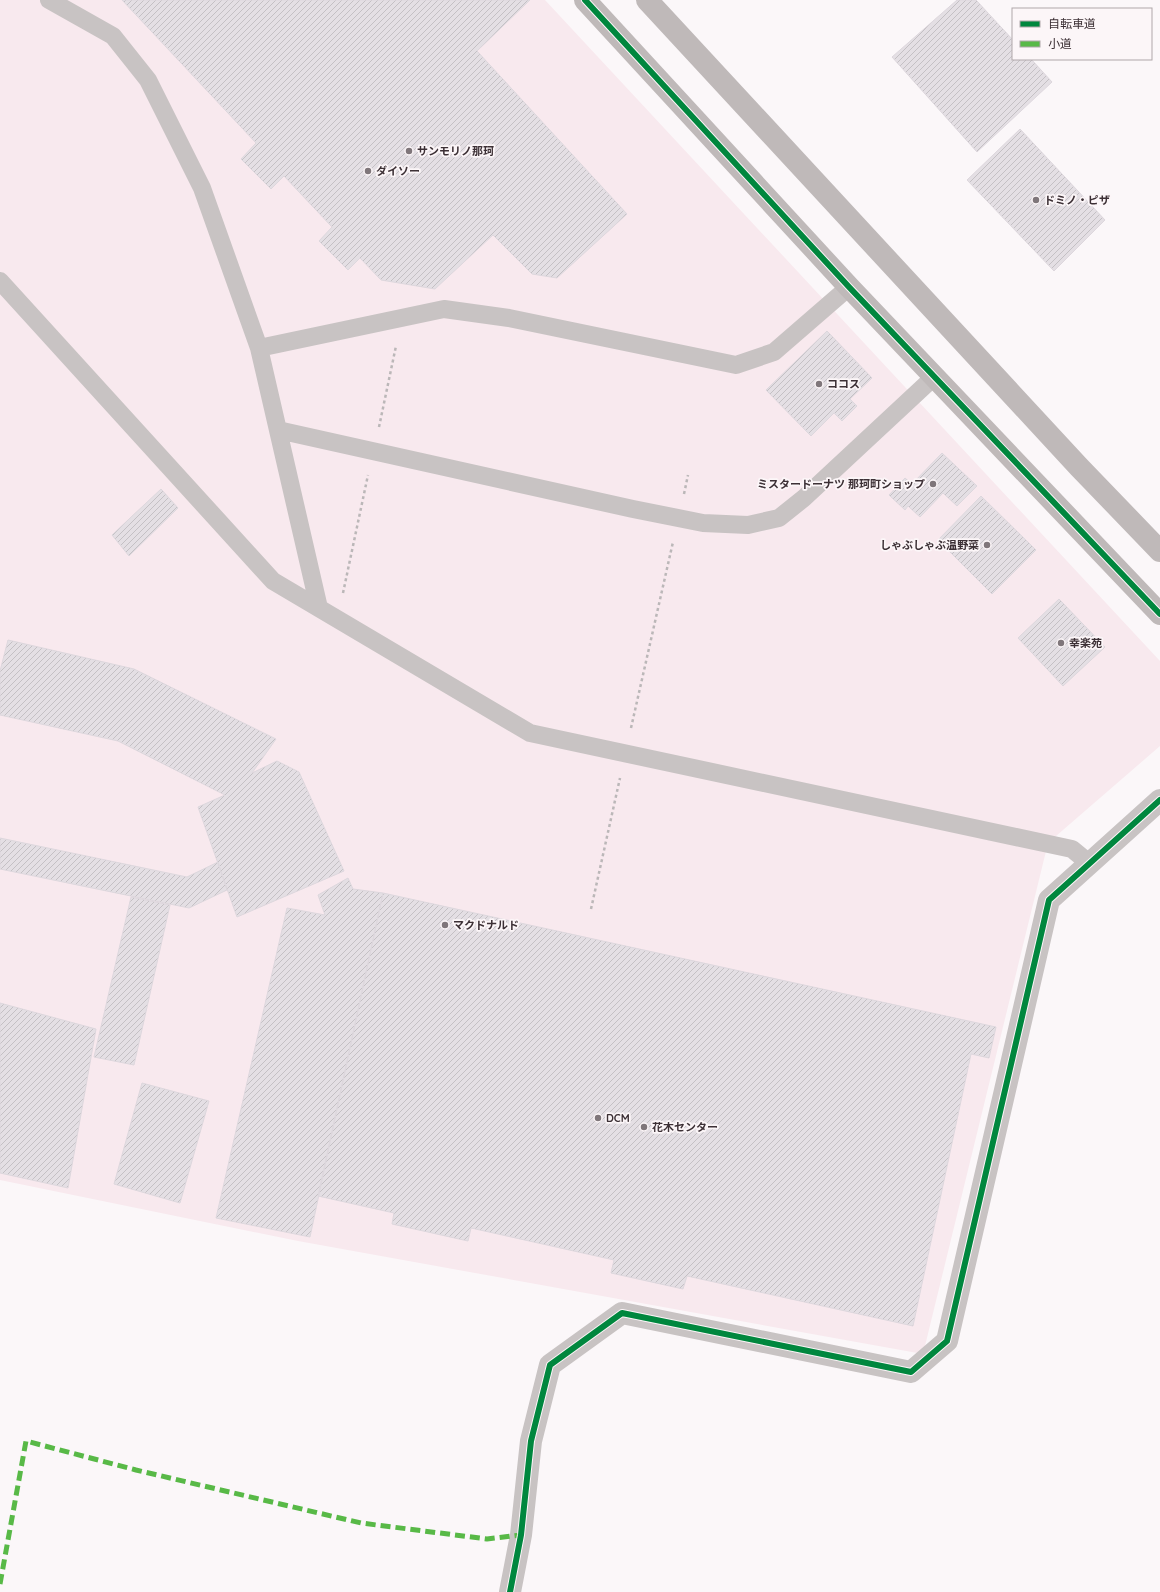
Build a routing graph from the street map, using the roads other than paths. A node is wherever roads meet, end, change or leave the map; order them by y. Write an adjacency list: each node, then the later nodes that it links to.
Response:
1 (49, 0): 6 (lane)
2 (584, 0): 5 (street)
3 (647, 0): 9 (street)
4 (0, 281): 10 (lane)
5 (849, 287): 6 (lane); 7 (street)
6 (259, 348): 8 (lane)
7 (934, 377): 8 (lane); 11 (street)
8 (278, 430): 10 (lane)
9 (1160, 551)
10 (319, 608): 13 (lane)
11 (1160, 614)
12 (1160, 800): 13 (street)
13 (1089, 863): 14 (street)
14 (510, 1592)

